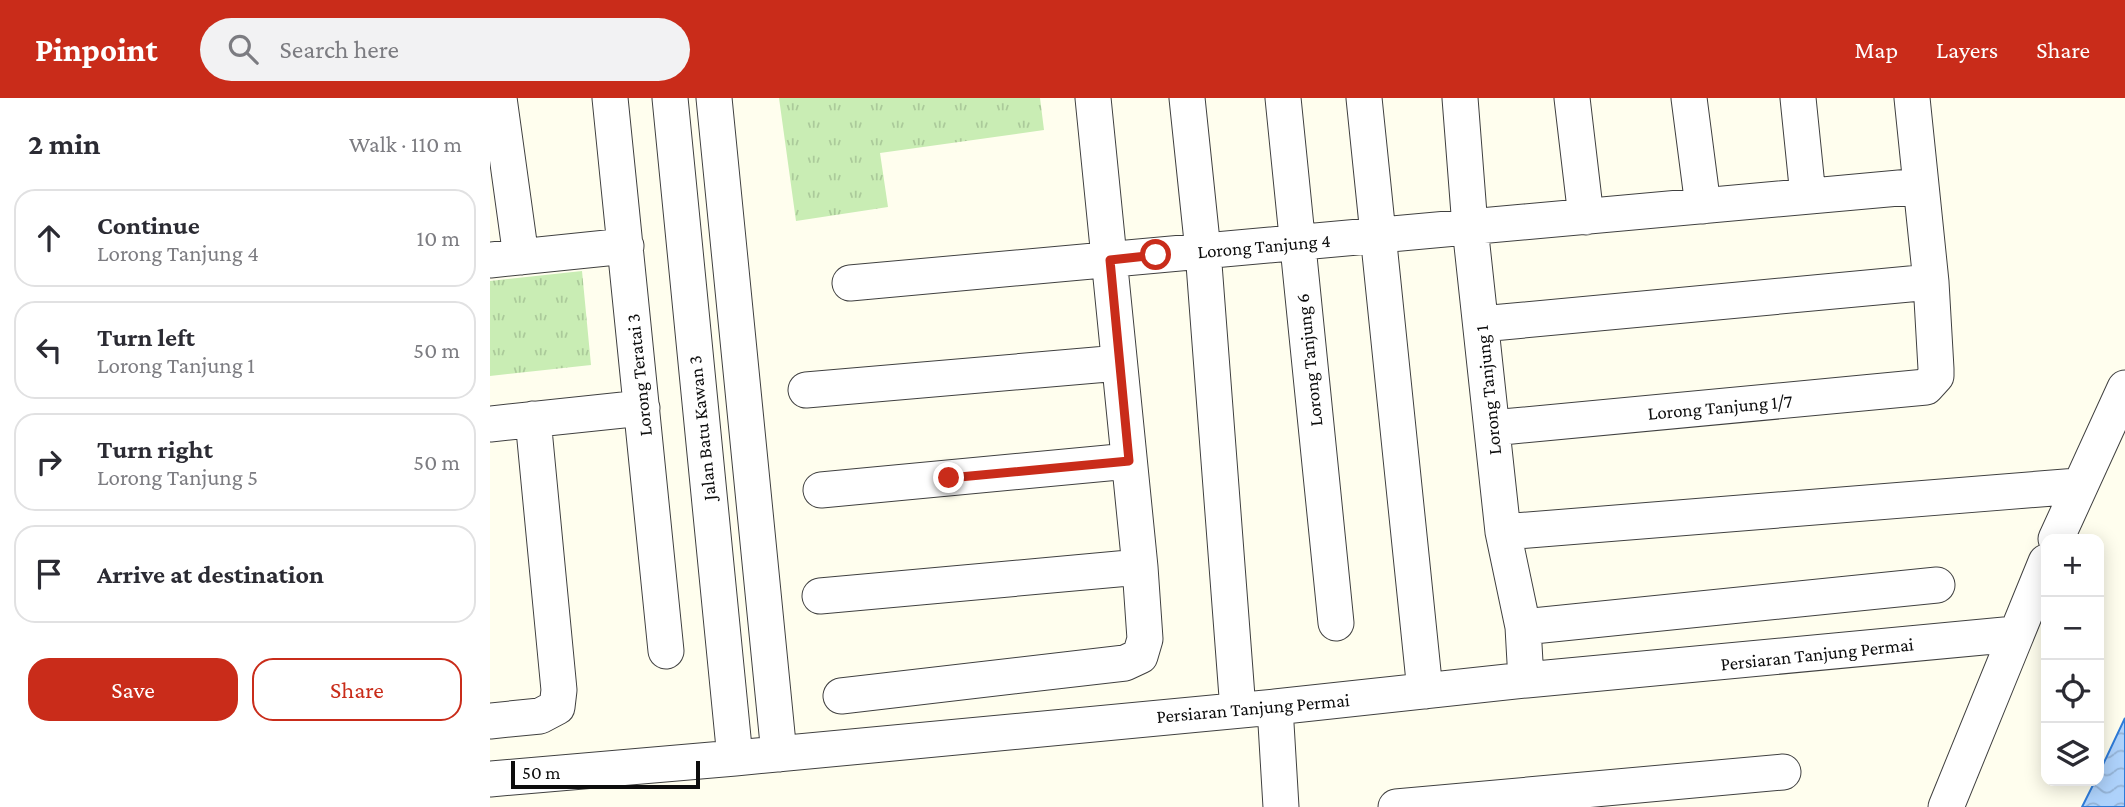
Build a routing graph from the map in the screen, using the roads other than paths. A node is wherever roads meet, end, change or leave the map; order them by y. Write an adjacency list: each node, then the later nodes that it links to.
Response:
1 (499, 98): 23 (street)
2 (611, 98): 21 (street, Lorong Teratai 3)
3 (670, 98): 55 (street, Jalan Batu Kawan 3)
4 (714, 98): 54 (street)
5 (1093, 98): 24 (street)
6 (1186, 98): 22 (street)
7 (1283, 98): 20 (street, Lorong Tanjung 6)
8 (1364, 98): 19 (street)
9 (1460, 98): 18 (street, Lorong Tanjung 1)
10 (1573, 98): 17 (street)
11 (1689, 98): 16 (street)
12 (1798, 98): 15 (street)
13 (1912, 98): 14 (street)
14 (1921, 186): 15 (street, Lorong Tanjung 4); 25 (street)
15 (1808, 196): 16 (street, Lorong Tanjung 4)
16 (1703, 206): 17 (street, Lorong Tanjung 4)
17 (1586, 216): 18 (street, Lorong Tanjung 4)
18 (1470, 227): 19 (street, Lorong Tanjung 4); 27 (street, Lorong Tanjung 1)
19 (1377, 236): 20 (street, Lorong Tanjung 4); 49 (street)
20 (1297, 243): 22 (street, Lorong Tanjung 4); 44 (street, Lorong Tanjung 6)
21 (626, 246): 23 (street); 31 (street, Lorong Teratai 3)
22 (1202, 251): 24 (street, Lorong Tanjung 4); 52 (street)
23 (506, 258)
24 (1110, 260): 26 (street, Lorong Tanjung 4); 28 (street)
25 (1931, 282): 27 (street); 34 (street, Lorong Tanjung 1/7)
26 (850, 283)
27 (1481, 324): 34 (street, Lorong Tanjung 1)
28 (1119, 363): 30 (street); 35 (street)
29 (2125, 388): 36 (street)
30 (806, 390)
31 (642, 408): 32 (street); 47 (street, Lorong Teratai 3)
32 (533, 419): 33 (street); 53 (street)
33 (490, 424)
34 (1492, 428): 38 (street, Lorong Tanjung 1)
35 (1129, 461): 37 (street); 40 (street)
36 (2078, 486): 38 (street); 39 (street)
37 (821, 490)
38 (1503, 532): 45 (street, Lorong Tanjung 1)
39 (2058, 534)
40 (1140, 566): 43 (street); 50 (street)
41 (2041, 574): 46 (street)
42 (1937, 585): 45 (street)
43 (820, 596)
44 (1336, 623)
45 (1522, 628): 48 (street, Lorong Tanjung 1)
46 (2015, 635): 48 (street, Persiaran Tanjung Permai); 60 (street)
47 (666, 651)
48 (1526, 680): 49 (street, Persiaran Tanjung Permai)
49 (1425, 691): 51 (street, Persiaran Tanjung Permai)
50 (841, 696)
51 (1275, 707): 52 (street, Persiaran Tanjung Permai); 58 (street)
52 (1238, 710): 54 (street, Persiaran Tanjung Permai)
53 (490, 721)
54 (779, 754): 55 (street, Persiaran Tanjung Permai)
55 (735, 758): 57 (street, Persiaran Tanjung Permai)
56 (1783, 772): 59 (street)
57 (490, 779)
58 (1281, 807)
59 (1396, 807)
60 (1946, 807)

